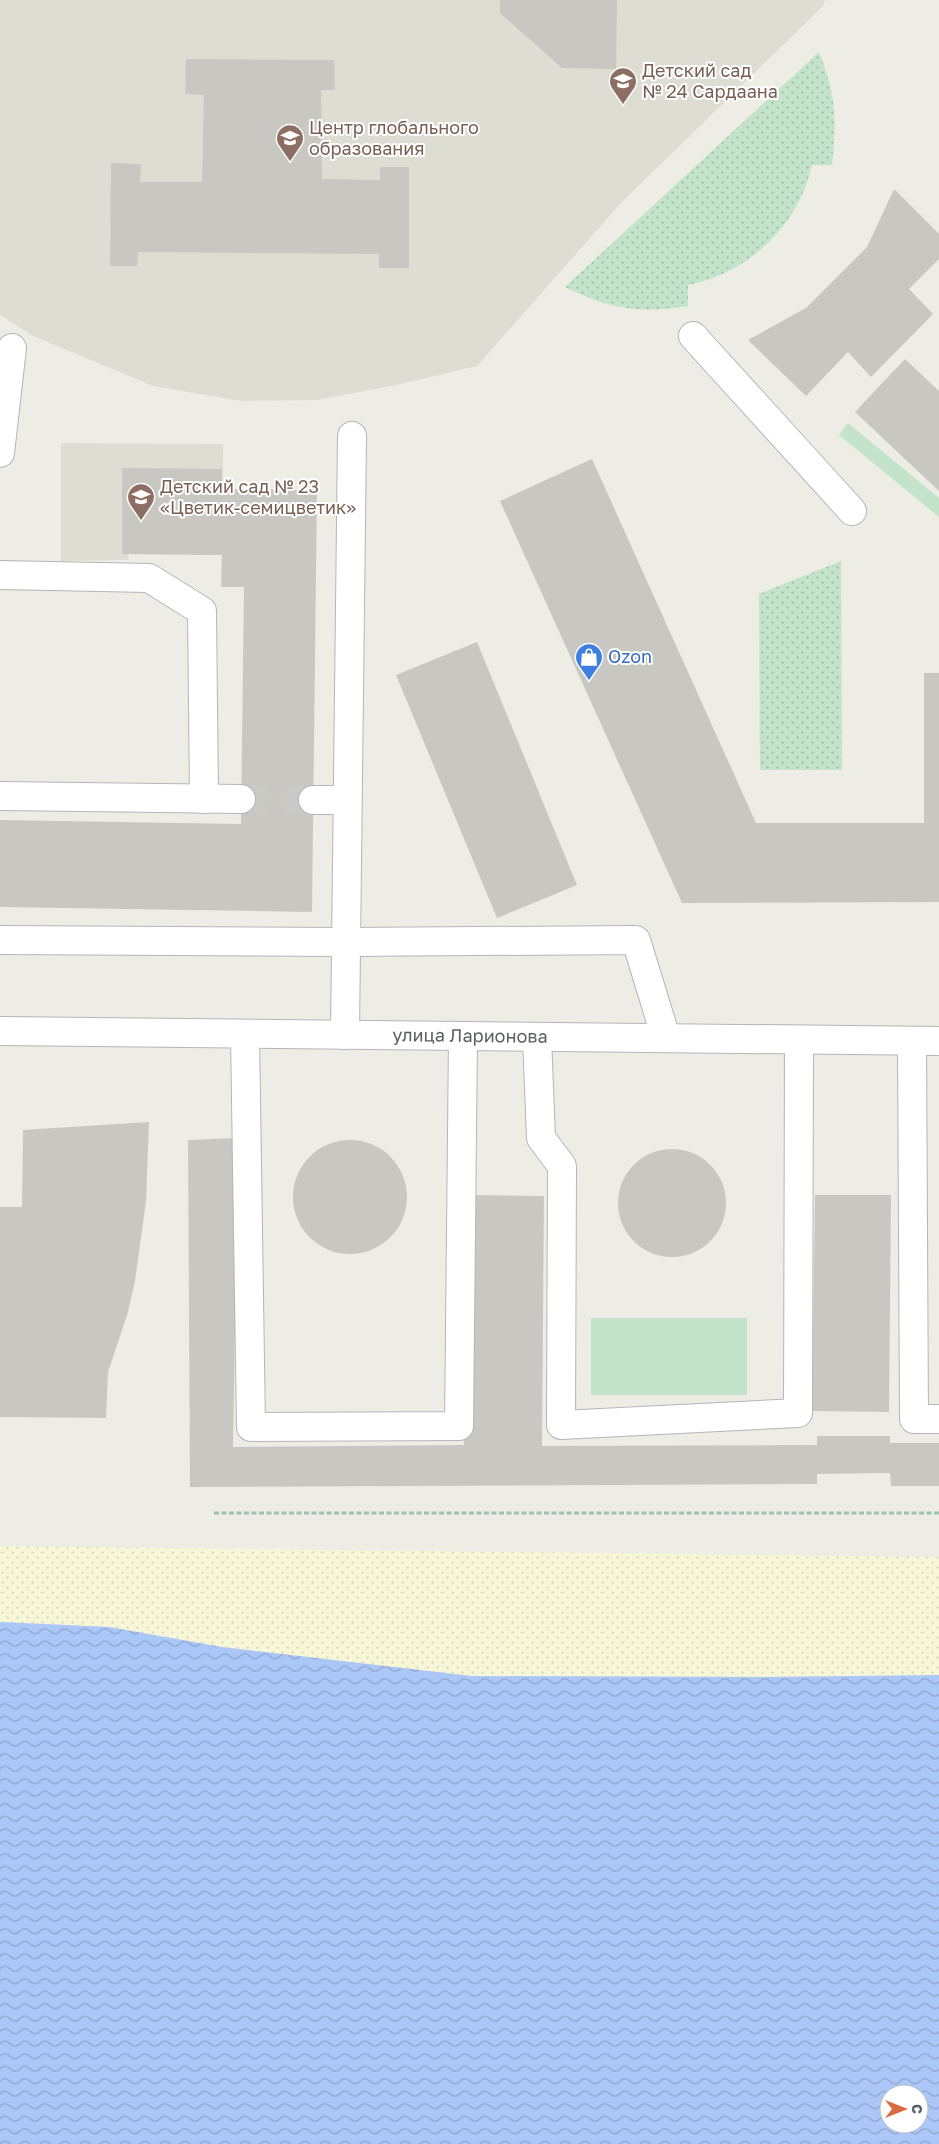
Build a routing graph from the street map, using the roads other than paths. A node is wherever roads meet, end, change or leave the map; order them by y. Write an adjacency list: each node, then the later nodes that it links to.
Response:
1 (693, 336): 5 (street)
2 (12, 348): 4 (street)
3 (352, 436): 11 (street)
4 (0, 453)
5 (852, 511)
6 (0, 575): 8 (street)
7 (0, 796): 8 (street)
8 (204, 799): 9 (street)
9 (241, 799)
10 (313, 800): 11 (street)
11 (346, 800): 13 (street)
12 (0, 940): 13 (street)
13 (345, 942): 16 (street); 19 (street)
14 (0, 1031): 15 (street, улица Ларионова)
15 (245, 1034): 16 (street, улица Ларионова); 17 (street)
16 (345, 1035): 17 (street, улица Ларионова)
17 (463, 1036): 18 (street, улица Ларионова)
18 (537, 1037): 19 (street, улица Ларионова); 20 (street)
19 (666, 1038): 20 (street, улица Ларионова)
20 (799, 1040): 21 (street, улица Ларионова)
21 (912, 1041): 22 (street, улица Ларионова); 23 (street)
22 (939, 1041)
23 (939, 1419)

